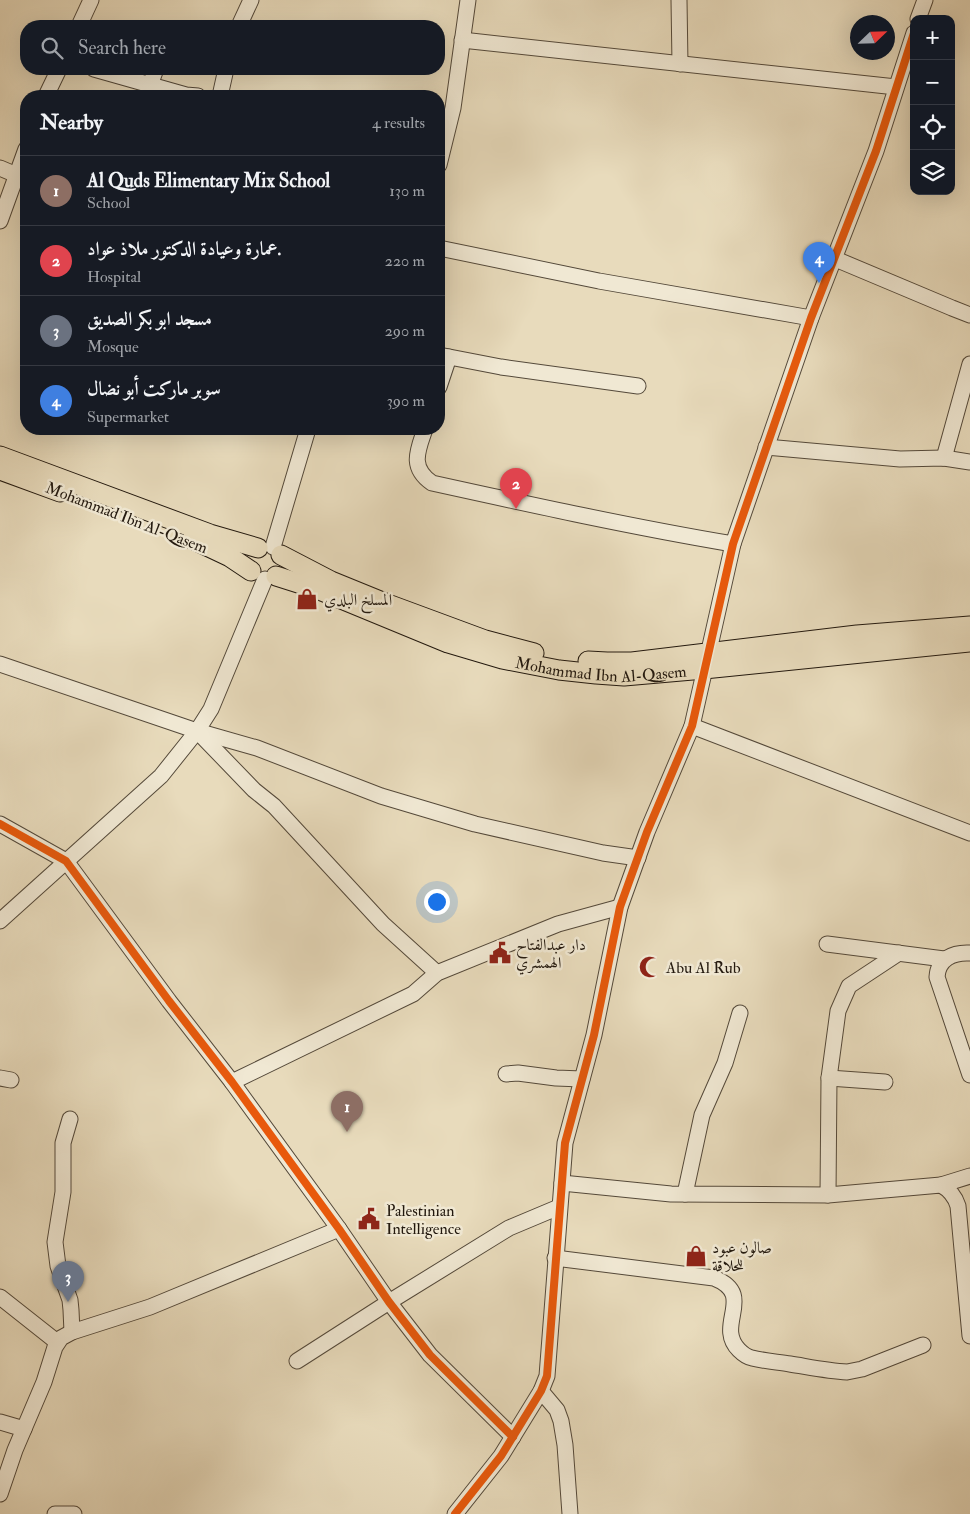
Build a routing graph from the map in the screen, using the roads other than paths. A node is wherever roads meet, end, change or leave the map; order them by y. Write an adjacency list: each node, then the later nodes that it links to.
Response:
1 (91, 0): 7 (street)
2 (250, 0): 8 (street)
3 (468, 0): 9 (street)
4 (679, 0): 11 (street)
5 (924, 0): 6 (street)
6 (919, 15)
7 (82, 20)
8 (242, 20)
9 (462, 40): 11 (street); 21 (street)
10 (910, 45): 17 (street)
11 (680, 64): 17 (street)
12 (56, 75): 18 (street)
13 (115, 75): 16 (street)
14 (154, 75): 16 (street)
15 (225, 75): 20 (street)
16 (150, 85): 19 (street)
17 (896, 88): 27 (street)
18 (49, 90)
19 (168, 90)
20 (221, 90)
21 (446, 108)
22 (0, 168): 23 (street)
23 (20, 177)
24 (20, 179): 25 (street)
25 (0, 221)
26 (445, 249): 29 (street)
27 (833, 258): 28 (street); 29 (street)
28 (970, 315)
29 (811, 318): 35 (street)
30 (445, 356): 32 (street)
31 (970, 364): 37 (street)
32 (638, 386)
33 (306, 435): 41 (street)
34 (423, 435): 40 (street)
35 (766, 447): 37 (street); 40 (street)
36 (0, 456): 41 (main road, Mohammad Ibn Al-Qasem)
37 (944, 458): 38 (street)
38 (970, 462)
39 (0, 470): 42 (main road, Mohammad Ibn Al-Qasem)
40 (733, 544): 45 (street)
41 (271, 550): 42 (main road); 42 (main road); 45 (main road, Mohammad Ibn Al-Qasem)
42 (264, 575): 45 (main road, Mohammad Ibn Al-Qasem); 48 (street)
43 (970, 626): 45 (main road, Mohammad Ibn Al-Qasem)
44 (970, 642): 45 (main road, Mohammad Ibn Al-Qasem)
45 (706, 661): 47 (street)
46 (0, 664): 48 (street)
47 (692, 726): 50 (street); 51 (street)
48 (197, 731): 51 (street); 52 (street); 59 (street)
49 (0, 824): 52 (street)
50 (970, 833)
51 (638, 858): 53 (street)
52 (66, 861): 54 (street); 65 (street)
53 (620, 907): 59 (street); 64 (street)
54 (0, 921)
55 (827, 944): 56 (street)
56 (899, 953): 58 (street); 63 (street)
57 (970, 953): 58 (street)
58 (944, 959): 62 (street)
59 (437, 973): 65 (street)
60 (740, 1013): 71 (street)
61 (506, 1074): 64 (street)
62 (970, 1075)
63 (830, 1078): 66 (street); 72 (street)
64 (582, 1079): 69 (street)
65 (232, 1082): 74 (street)
66 (884, 1082)
67 (70, 1119): 78 (street)
68 (970, 1176): 70 (street)
69 (562, 1183): 71 (street); 73 (street)
70 (941, 1186): 72 (street); 79 (street)
71 (684, 1194): 72 (street)
72 (828, 1196)
73 (559, 1207): 75 (street); 77 (street)
74 (339, 1229): 77 (street); 78 (street)
75 (555, 1258): 81 (street); 83 (street)
76 (0, 1297): 80 (street)
77 (389, 1302): 82 (street); 86 (street)
78 (72, 1332): 80 (street)
79 (970, 1336)
80 (57, 1342): 85 (street)
81 (924, 1344)
82 (297, 1361)
83 (541, 1391): 86 (street); 91 (street)
84 (0, 1422): 85 (street)
85 (24, 1429): 87 (street)
86 (512, 1437): 90 (street)
87 (0, 1494)
88 (55, 1514): 89 (street)
89 (74, 1514)
90 (455, 1514)
91 (570, 1514)

